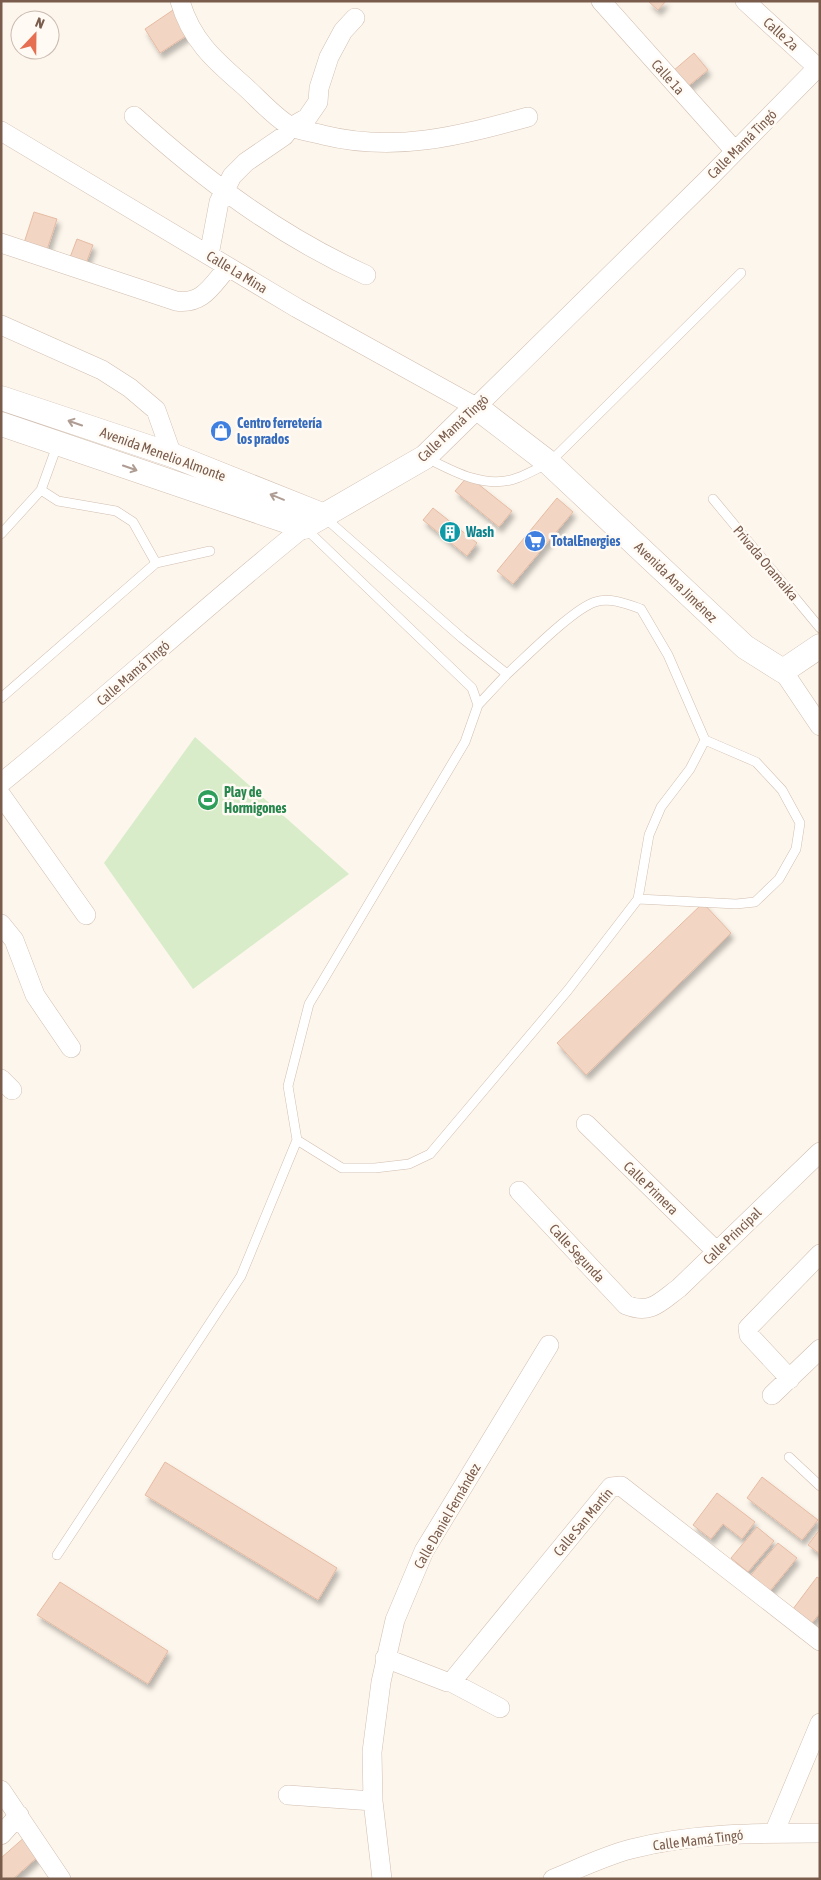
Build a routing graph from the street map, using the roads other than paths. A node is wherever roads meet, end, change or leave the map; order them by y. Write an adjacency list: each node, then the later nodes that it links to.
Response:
1 (180, 1): 8 (street)
2 (601, 1): 10 (street, Calle 1a)
3 (745, 1): 5 (street, Calle 2a)
4 (355, 18): 8 (street)
5 (819, 66): 10 (street, Calle Mamá Tingó)
6 (134, 116): 11 (street)
7 (528, 117): 8 (street)
8 (291, 127): 11 (street)
9 (1, 131): 13 (street, Calle La Mina)
10 (735, 151): 19 (street, Calle Mamá Tingó)
11 (224, 192): 13 (street); 16 (street)
12 (1, 242): 14 (street)
13 (209, 255): 14 (street, Calle La Mina)
14 (228, 267): 19 (street, Calle La Mina)
15 (741, 273): 24 (lane)
16 (366, 275)
17 (1, 325): 22 (street)
18 (1, 398): 22 (street, Avenida Menelio Almonte, one-way to 18)
19 (476, 407): 23 (street, Calle Mamá Tingó); 24 (street, Avenida Ana Jiménez)
20 (1, 424): 21 (street, Avenida Menelio Almonte)
21 (58, 443): 25 (lane); 27 (street, Avenida Menelio Almonte, one-way to 27)
22 (172, 455): 27 (street, Avenida Menelio Almonte, one-way to 22)
23 (425, 457): 24 (lane); 27 (street, Calle Mamá Tingó)
24 (549, 463): 33 (street, Avenida Ana Jiménez)
25 (41, 490): 28 (lane); 30 (lane)
26 (713, 499): 31 (lane, Privada Oramaika)
27 (313, 521): 34 (lane); 36 (lane); 39 (street, Calle Mamá Tingó)
28 (1, 534)
29 (210, 551): 30 (lane)
30 (156, 563): 35 (lane)
31 (820, 628)
32 (820, 646): 33 (street)
33 (783, 671): 37 (street, Avenida Ana Jiménez)
34 (507, 674): 36 (lane); 38 (lane)
35 (1, 698)
36 (478, 704): 46 (lane)
37 (820, 726)
38 (705, 740): 41 (lane); 41 (lane)
39 (1, 782)
40 (1, 795): 42 (street)
41 (638, 899): 46 (lane)
42 (86, 915)
43 (1, 924): 44 (street)
44 (71, 1048)
45 (586, 1124): 49 (street, Calle Primera)
46 (297, 1140): 58 (lane)
47 (820, 1152): 49 (street, Calle Principal)
48 (520, 1190): 51 (street, Calle Segunda)
49 (716, 1251): 51 (street, Calle Principal)
50 (820, 1254): 54 (street)
51 (639, 1310)
52 (549, 1345): 60 (street, Calle Daniel Fernández)
53 (820, 1349): 54 (street)
54 (790, 1379): 55 (street)
55 (772, 1394)
56 (789, 1457): 57 (lane)
57 (820, 1486)
58 (57, 1555)
59 (820, 1641): 61 (street, Calle San Martín)
60 (385, 1658): 61 (street); 66 (street, Calle Daniel Fernández)
61 (451, 1682): 62 (street)
62 (500, 1708)
63 (820, 1723): 68 (street)
64 (1, 1790): 67 (street)
65 (288, 1794): 66 (street)
66 (373, 1801): 72 (street, Calle Daniel Fernández)
67 (19, 1816): 70 (street); 71 (street)
68 (774, 1833): 69 (street, Calle Mamá Tingó); 73 (street, Calle Mamá Tingó)
69 (820, 1833)
70 (1, 1835)
71 (61, 1879)
72 (382, 1879)
73 (552, 1879)

